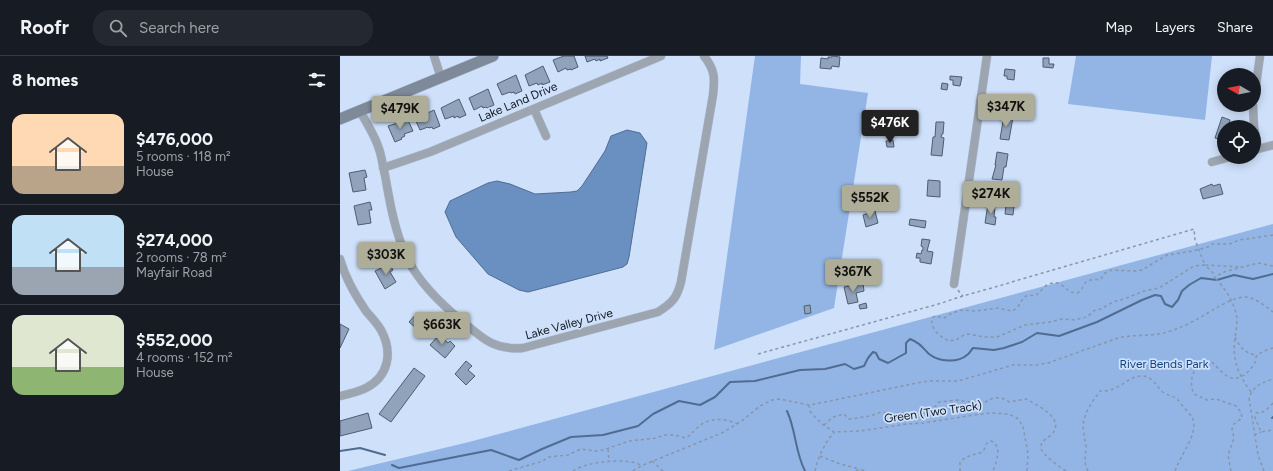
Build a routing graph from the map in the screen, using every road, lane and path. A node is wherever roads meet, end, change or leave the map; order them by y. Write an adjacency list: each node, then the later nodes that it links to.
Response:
1 (434, 56): 8 (street)
2 (493, 56): 8 (street)
3 (661, 56): 9 (street, Lake Land Drive)
4 (704, 56): 17 (street, Lake Valley Drive)
5 (988, 56): 25 (street)
6 (1260, 56): 7 (street)
7 (1258, 68)
8 (440, 78): 10 (street)
9 (534, 109): 12 (street); 17 (street, Lake Land Drive)
10 (360, 111): 11 (street); 17 (street, Lake Valley Drive)
11 (340, 119)
12 (546, 136)
13 (1273, 145): 14 (street)
14 (1261, 149)
15 (1217, 161): 16 (street)
16 (1212, 162)
17 (383, 168)
18 (1273, 235): 19 (path)
19 (1199, 250): 21 (path); 21 (path); 27 (path)
20 (340, 259): 37 (street)
21 (1205, 265): 23 (path); 24 (path)
22 (1273, 266): 23 (path)
23 (1242, 267): 24 (path)
24 (1215, 278): 28 (path)
25 (954, 284)
26 (960, 293): 27 (path)
27 (959, 297): 32 (path)
28 (1231, 301): 29 (path); 30 (path); 39 (path)
29 (1273, 312)
30 (1235, 337): 33 (path); 34 (path)
31 (1273, 348): 33 (path)
32 (758, 354)
33 (1257, 355): 34 (path)
34 (1242, 377): 36 (path); 65 (path)
35 (1273, 379): 36 (path)
36 (1251, 392): 45 (path)
37 (340, 396)
38 (1273, 403): 44 (path)
39 (809, 404): 40 (path); 41 (path)
40 (738, 424): 46 (path); 48 (path)
41 (824, 425): 43 (path); 62 (path)
42 (1273, 430): 44 (path)
43 (834, 432): 47 (path); 61 (path, Green (Two Track))
44 (1261, 432): 45 (path)
45 (1254, 435): 66 (path)
46 (608, 449): 49 (path); 52 (path)
47 (820, 456): 51 (path); 56 (path)
48 (652, 461): 50 (path); 55 (path)
49 (609, 462): 50 (path); 53 (path)
50 (641, 466): 54 (path)
51 (860, 469): 57 (path); 58 (path)
52 (509, 471)
53 (573, 471)
54 (633, 471)
55 (663, 471)
56 (815, 471)
57 (856, 471)
58 (865, 471)
59 (960, 471): 60 (path)
60 (993, 471)
61 (1028, 471)
62 (1066, 471)
63 (1088, 471): 64 (path)
64 (1175, 471)
65 (1231, 471)
66 (1264, 471)

